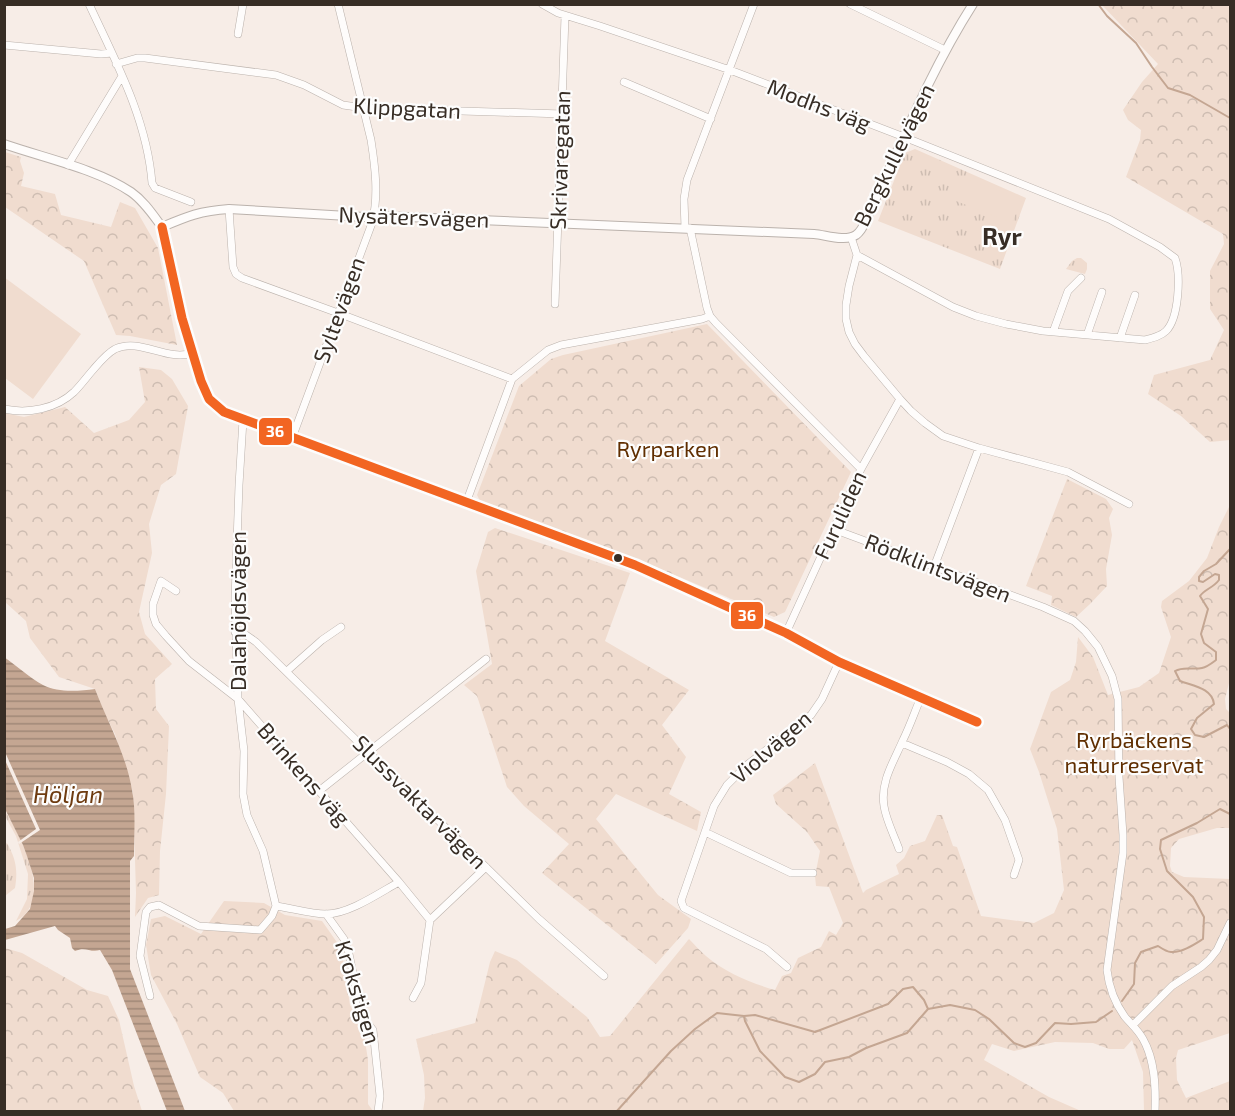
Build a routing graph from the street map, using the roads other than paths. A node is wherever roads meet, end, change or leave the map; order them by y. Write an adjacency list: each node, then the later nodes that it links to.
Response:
1 (89, 4): 12 (street)
2 (243, 4): 9 (street)
3 (338, 4): 17 (street, Syltevägen)
4 (542, 4): 8 (street, Modhs väg)
5 (754, 4): 14 (street)
6 (850, 4): 11 (street)
7 (973, 4): 11 (street, Bergkullevägen)
8 (565, 16): 14 (street, Modhs väg); 18 (street, Skrivaregatan)
9 (238, 34)
10 (4, 45): 12 (street)
11 (945, 50): 20 (street, Bergkullevägen)
12 (112, 53): 13 (street)
13 (116, 64): 15 (street); 17 (street, Klippgatan)
14 (730, 70): 19 (street); 20 (street, Modhs väg)
15 (122, 76): 22 (street); 23 (street)
16 (624, 82): 19 (street)
17 (364, 108): 18 (street, Klippgatan); 25 (street, Syltevägen)
18 (562, 114): 26 (street, Skrivaregatan)
19 (711, 118): 28 (street)
20 (904, 137): 29 (street, Bergkullevägen); 39 (street, Modhs väg)
21 (4, 144): 22 (street)
22 (68, 165): 27 (street)
23 (191, 202)
24 (229, 209): 25 (street, Nysätersvägen); 27 (street, Nysätersvägen); 35 (street)
25 (374, 217): 26 (street, Nysätersvägen); 35 (street, Syltevägen)
26 (558, 222): 28 (street, Nysätersvägen); 34 (street, Skrivaregatan)
27 (162, 227): 40 (street)
28 (687, 228): 29 (street, Nysätersvägen); 36 (street)
29 (851, 237): 30 (street, Bergkullevägen)
30 (857, 255): 37 (street); 42 (street, Bergkullevägen)
31 (1081, 278): 37 (street)
32 (1102, 292): 38 (street)
33 (1136, 295): 39 (street)
34 (555, 304)
35 (338, 313): 41 (street); 45 (street, Syltevägen)
36 (710, 316): 41 (street); 47 (street)
37 (1053, 332): 38 (street)
38 (1087, 335): 39 (street)
39 (1120, 338)
40 (192, 353): 43 (street); 44 (street)
41 (512, 380): 48 (street)
42 (900, 399): 46 (street, Bergkullevägen); 47 (street, Furuliden)
43 (4, 409)
44 (243, 420): 45 (street); 54 (street, Dalahöjdsvägen)
45 (292, 438): 48 (street)
46 (980, 448): 49 (street, Bergkullevägen); 51 (street)
47 (861, 469): 50 (street, Furuliden)
48 (466, 503): 55 (street)
49 (1129, 504)
50 (833, 529): 51 (street, Rödklintsvägen); 55 (street, Furuliden)
51 (934, 567): 79 (street, Rödklintsvägen)
52 (176, 591): 60 (street, Brinkens väg)
53 (341, 627): 58 (street)
54 (235, 632): 58 (street, Slussvaktarvägen); 60 (street, Dalahöjdsvägen)
55 (786, 633): 57 (street)
56 (486, 659): 63 (street)
57 (838, 662): 59 (street); 65 (street, Violvägen)
58 (287, 671): 63 (street, Slussvaktarvägen)
59 (921, 697): 61 (street); 62 (street)
60 (238, 699): 64 (street, Brinkens väg); 71 (street, Dalahöjdsvägen)
61 (977, 722)
62 (902, 743): 66 (street); 69 (street)
63 (369, 751): 64 (street); 67 (street, Slussvaktarvägen)
64 (319, 791): 70 (street, Brinkens väg)
65 (705, 832): 68 (street); 75 (street, Violvägen)
66 (899, 849)
67 (486, 867): 73 (street); 76 (street, Slussvaktarvägen)
68 (813, 873)
69 (1014, 875)
70 (399, 882): 72 (street, Krokstigen); 73 (street, Brinkens väg)
71 (276, 906): 72 (street, Krokstigen); 77 (street)
72 (326, 914): 80 (street, Krokstigen)
73 (430, 920): 78 (street)
74 (1230, 923): 79 (street)
75 (787, 967)
76 (604, 976)
77 (150, 996)
78 (413, 999)
79 (1133, 1025): 81 (street, Rödklintsvägen)
80 (378, 1111)
81 (1155, 1112)

